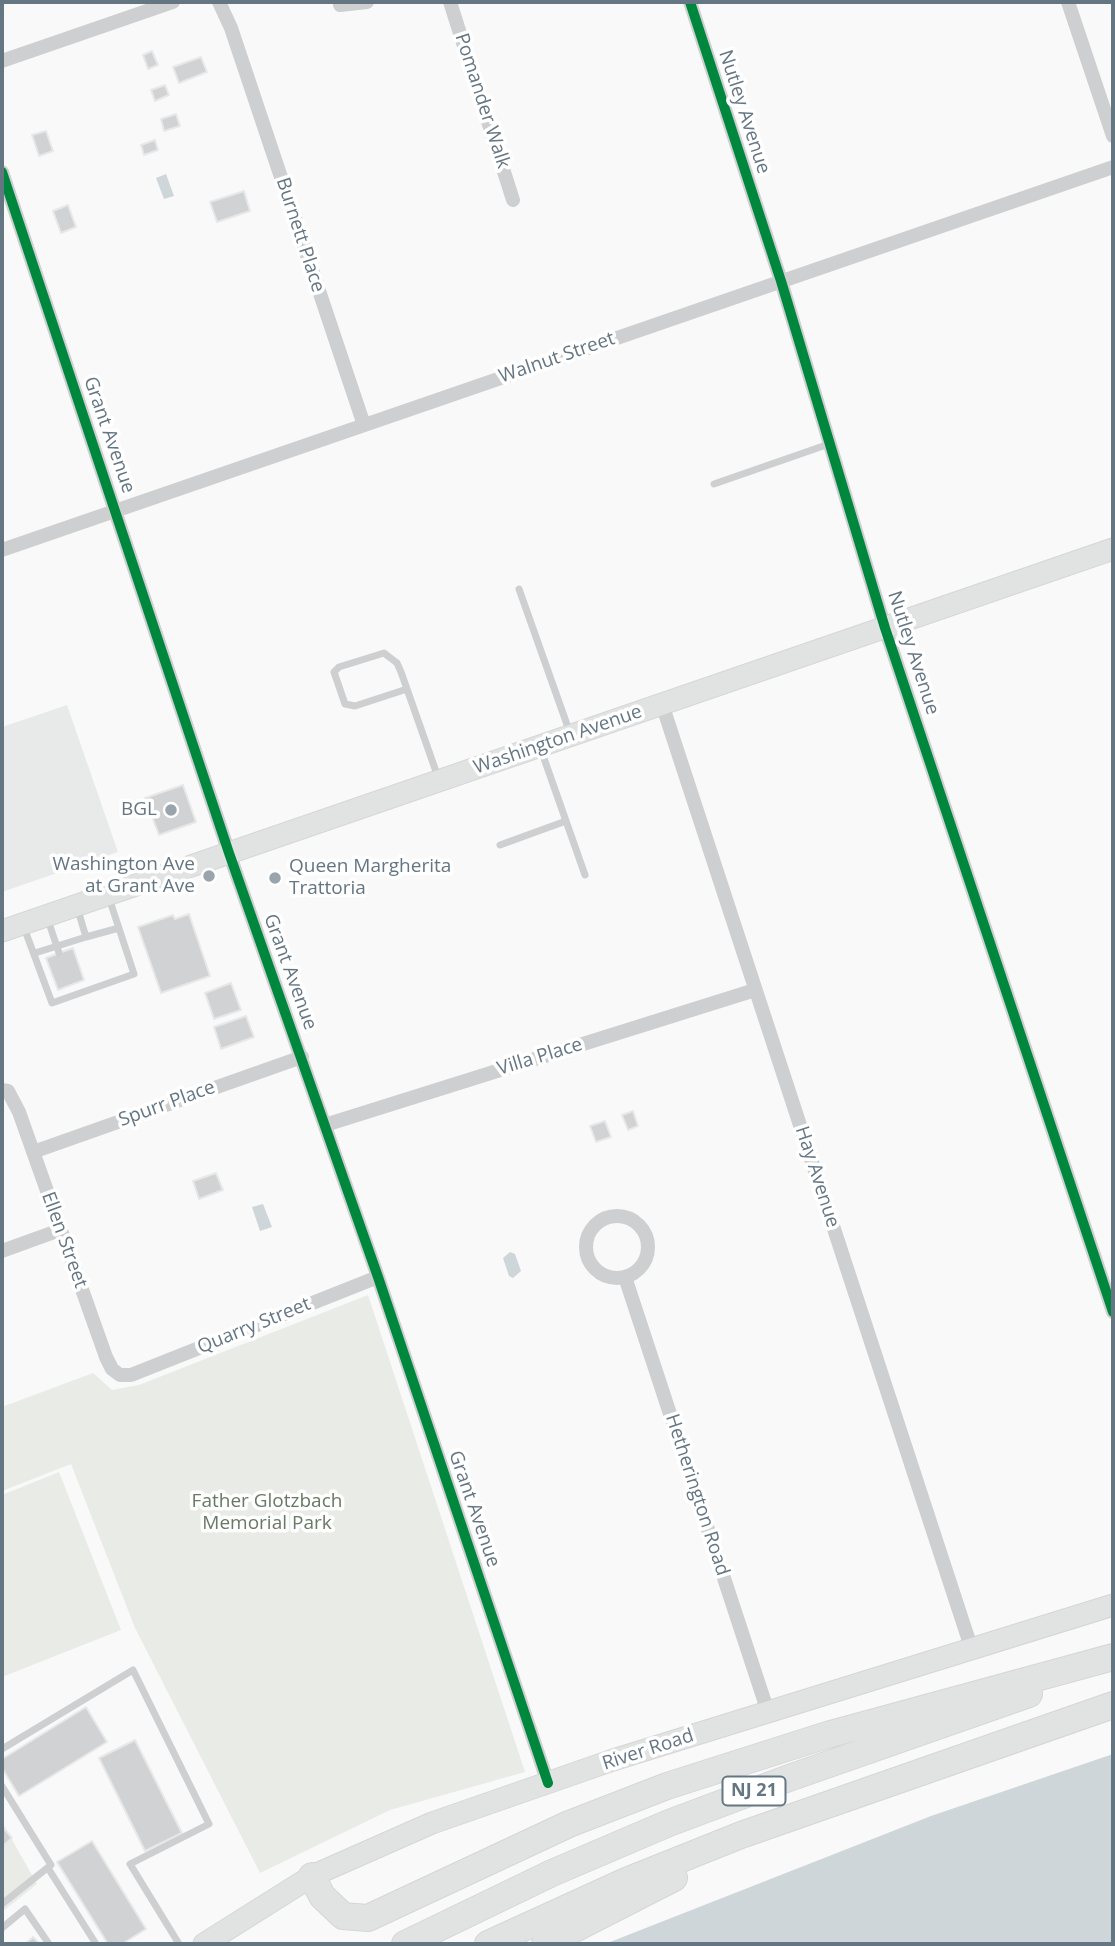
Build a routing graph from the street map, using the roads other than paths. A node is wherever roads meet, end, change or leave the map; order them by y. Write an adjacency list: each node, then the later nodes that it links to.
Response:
1 (173, 2): 8 (street)
2 (219, 2): 14 (street, Burnett Place)
3 (367, 2): 7 (street)
4 (450, 2): 12 (street, Pomander Walk)
5 (690, 2): 13 (street, Nutley Avenue)
6 (1068, 2): 9 (street)
7 (340, 5)
8 (2, 61)
9 (1113, 136)
10 (1113, 167): 13 (street, Walnut Street)
11 (2, 172): 17 (street, Grant Avenue)
12 (513, 200)
13 (781, 281): 14 (street, Walnut Street); 15 (street, Nutley Avenue)
14 (364, 425): 17 (street, Walnut Street)
15 (830, 444): 16 (lane); 21 (street, Nutley Avenue)
16 (713, 484)
17 (116, 510): 19 (street, Walnut Street); 29 (street, Grant Avenue)
18 (1113, 549): 21 (main road, Washington Avenue)
19 (2, 550)
20 (519, 589): 24 (lane)
21 (885, 628): 23 (main road, Washington Avenue); 51 (street, Nutley Avenue)
22 (407, 689): 22 (lane); 26 (lane)
23 (662, 704): 24 (main road, Washington Avenue); 41 (street, Hay Avenue)
24 (571, 735): 25 (main road, Washington Avenue)
25 (540, 746): 26 (main road, Washington Avenue); 27 (lane)
26 (439, 781): 29 (main road, Washington Avenue)
27 (566, 821): 28 (lane); 30 (lane)
28 (500, 845)
29 (229, 853): 31 (main road, Washington Avenue); 43 (street, Grant Avenue)
30 (584, 875)
31 (107, 894): 32 (main road, Washington Avenue); 35 (lane)
32 (76, 905): 33 (main road, Washington Avenue); 37 (lane)
33 (47, 915): 34 (main road, Washington Avenue); 38 (lane)
34 (22, 924): 36 (main road, Washington Avenue); 39 (lane)
35 (119, 928): 37 (lane); 42 (lane)
36 (2, 931)
37 (86, 937): 38 (lane)
38 (58, 950): 39 (lane)
39 (34, 954): 42 (lane)
40 (71, 985): 42 (lane)
41 (755, 990): 45 (street, Villa Place); 54 (street, Hay Avenue)
42 (74, 994)
43 (302, 1056): 45 (street, Grant Avenue); 46 (street, Spurr Place)
44 (5, 1090): 46 (street, Ellen Street)
45 (325, 1125): 49 (street, Grant Avenue)
46 (33, 1152): 47 (street, Ellen Street)
47 (61, 1230): 48 (street); 52 (street, Ellen Street)
48 (2, 1251)
49 (378, 1277): 52 (street, Quarry Street); 60 (street, Grant Avenue)
50 (625, 1277): 50 (street); 58 (street, Hetherington Road)
51 (1113, 1312)
52 (131, 1375)
53 (1113, 1605): 54 (main road, River Road)
54 (972, 1650): 58 (main road, River Road)
55 (1113, 1657): 64 (highway)
56 (1113, 1665): 71 (highway, NJ 21)
57 (1113, 1704): 62 (highway, NJ 21)
58 (768, 1712): 60 (main road, River Road)
59 (2, 1749): 69 (lane)
60 (548, 1783): 64 (main road, River Road)
61 (2, 1786): 63 (lane)
62 (801, 1813): 72 (highway, NJ 21); 73 (highway)
63 (48, 1868): 65 (lane); 68 (lane)
64 (312, 1876): 70 (main road, River Road)
65 (2, 1904)
66 (2, 1928): 67 (lane)
67 (49, 1944)
68 (96, 1944)
69 (179, 1944)
70 (204, 1944)
71 (405, 1944)
72 (488, 1944)
73 (545, 1944)

